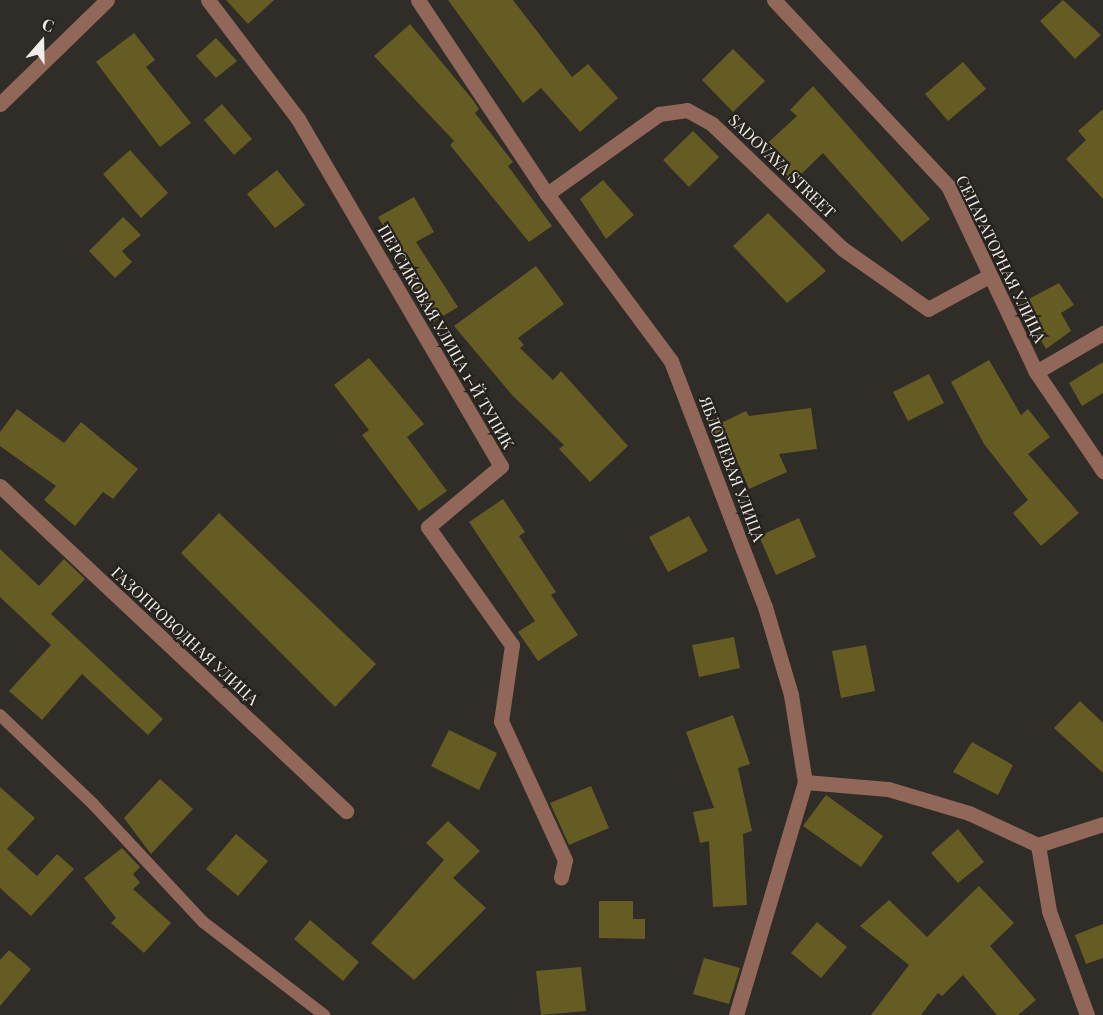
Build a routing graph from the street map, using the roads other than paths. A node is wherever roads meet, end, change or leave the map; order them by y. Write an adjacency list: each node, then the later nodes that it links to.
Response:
1 (107, 0): 5 (street)
2 (208, 0): 17 (street, ПЕРСИКОВАЯ УЛИЦА 1-Й ТУПИК)
3 (417, 0): 6 (street, ЯБЛОНЕВАЯ УЛИЦА)
4 (774, 0): 7 (street, СЕПАРАТОРНАЯ УЛИЦА)
5 (0, 104)
6 (547, 194): 7 (street, SADOVAYA STREET); 13 (street, ЯБЛОНЕВАЯ УЛИЦА)
7 (989, 276): 9 (street, СЕПАРАТОРНАЯ УЛИЦА)
8 (1103, 333): 9 (street)
9 (1036, 372): 10 (street, СЕПАРАТОРНАЯ УЛИЦА)
10 (1103, 471)
11 (0, 486): 14 (street, ГАЗОПРОВОДНАЯ УЛИЦА)
12 (0, 715): 18 (lane)
13 (805, 782): 16 (street); 19 (street, ЯБЛОНЕВАЯ УЛИЦА)
14 (346, 811)
15 (1103, 824): 16 (street)
16 (1038, 845): 20 (street)
17 (561, 878)
18 (324, 1015)
19 (736, 1015)
20 (1088, 1015)

